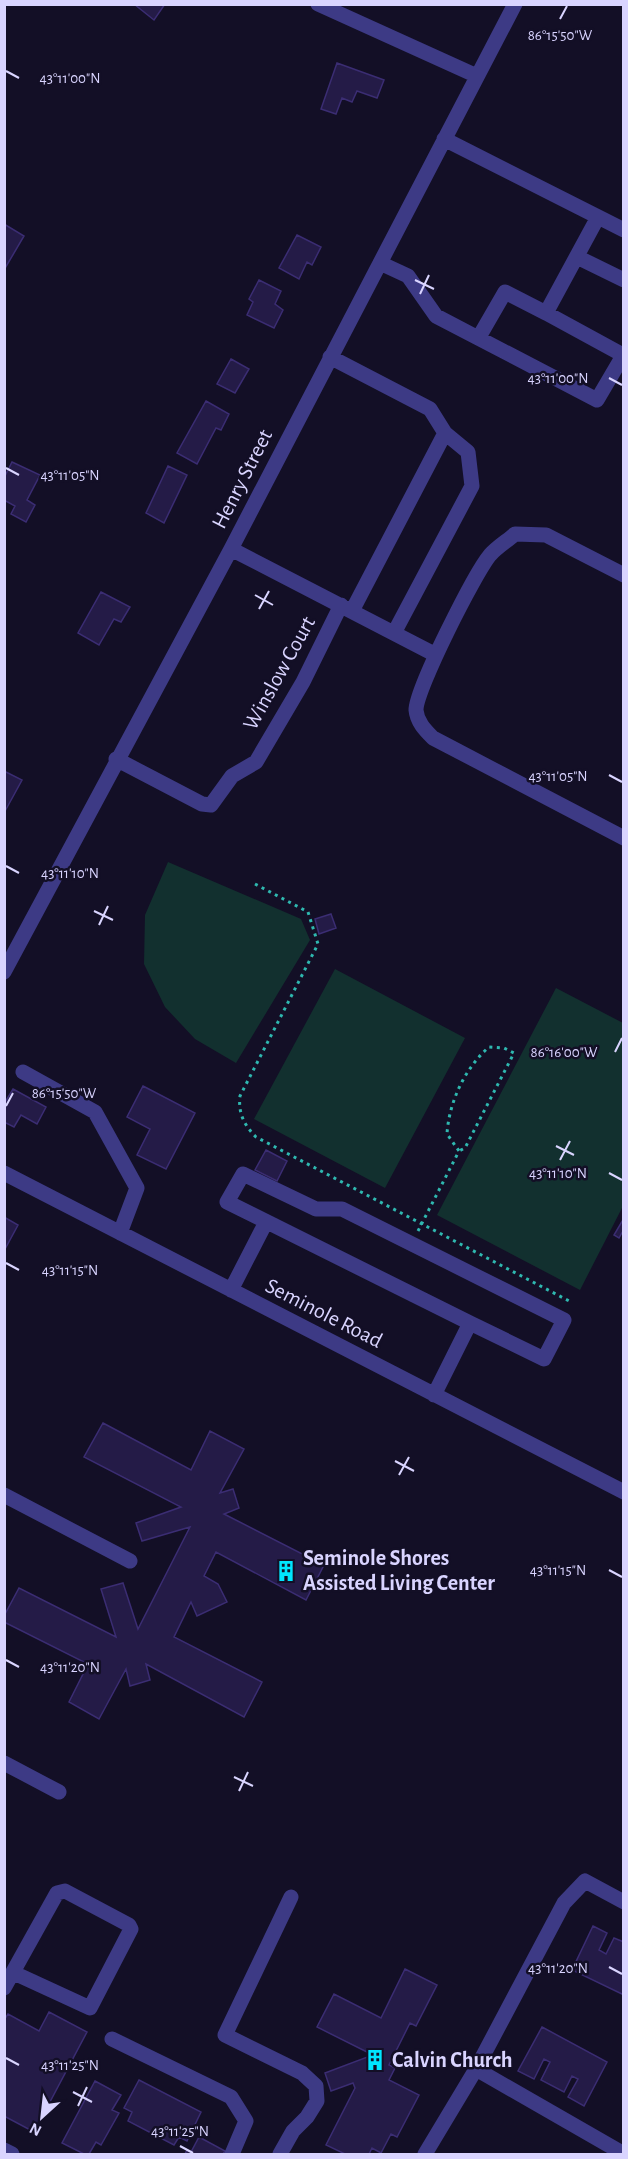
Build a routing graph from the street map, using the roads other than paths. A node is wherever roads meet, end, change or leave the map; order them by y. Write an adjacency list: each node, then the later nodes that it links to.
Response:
1 (318, 4): 3 (street)
2 (515, 4): 3 (street, Henry Street)
3 (477, 76): 4 (street, Henry Street)
4 (444, 139): 5 (street); 8 (street, Henry Street)
5 (598, 217): 6 (street); 7 (street)
6 (624, 230)
7 (577, 257): 9 (street); 10 (street)
8 (380, 263): 11 (street); 13 (street, Henry Street)
9 (624, 280)
10 (546, 313): 11 (street); 12 (street)
11 (479, 337): 12 (street)
12 (623, 355)
13 (330, 357): 14 (street); 15 (street, Henry Street)
14 (446, 433): 17 (street); 18 (street)
15 (231, 549): 17 (street, Winslow Court); 20 (street, Henry Street)
16 (624, 575): 19 (street)
17 (346, 608): 18 (street, Winslow Court); 20 (street, Winslow Court)
18 (394, 633): 19 (street, Winslow Court)
19 (436, 655): 21 (street)
20 (116, 759): 22 (street, Henry Street)
21 (624, 838)
22 (4, 972)
23 (23, 1072): 26 (street)
24 (4, 1173): 26 (street, Seminole Road)
25 (267, 1222): 27 (street); 28 (street); 28 (street)
26 (120, 1233): 27 (street, Seminole Road)
27 (231, 1290): 29 (street, Seminole Road)
28 (470, 1323): 29 (street)
29 (434, 1395): 30 (street, Seminole Road)
30 (624, 1492)
31 (4, 1496): 32 (street)
32 (129, 1562)
33 (4, 1763): 34 (street)
34 (59, 1792)
35 (291, 1897): 44 (street)
36 (624, 1902): 40 (street)
37 (14, 1973): 37 (street); 38 (street)
38 (4, 1988)
39 (112, 2039): 43 (street)
40 (476, 2069): 45 (street); 46 (street)
41 (4, 2150): 42 (street)
42 (12, 2154)
43 (232, 2154)
44 (280, 2154)
45 (425, 2154)
46 (624, 2154)

